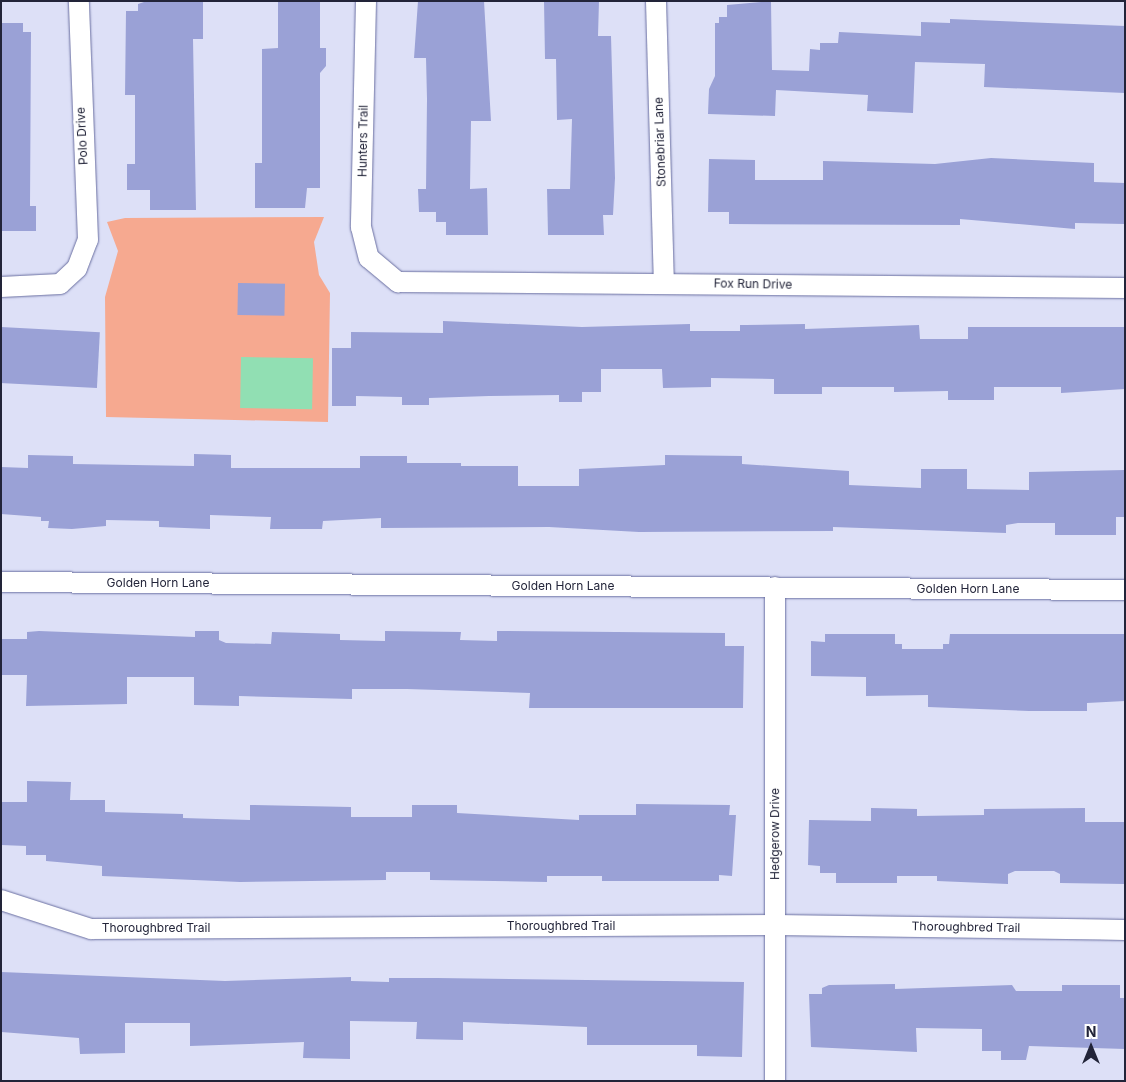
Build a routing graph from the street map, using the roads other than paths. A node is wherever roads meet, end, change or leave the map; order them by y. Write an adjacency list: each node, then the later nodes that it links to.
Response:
1 (79, 1): 6 (street, Polo Drive)
2 (366, 1): 4 (street, Hunters Trail)
3 (656, 1): 5 (street, Stonebriar Lane)
4 (383, 274): 5 (street, Fox Run Drive)
5 (664, 283): 7 (street, Fox Run Drive)
6 (1, 287)
7 (1125, 288)
8 (1, 582): 9 (street, Golden Horn Lane)
9 (775, 587): 10 (street, Golden Horn Lane); 12 (street, Hedgerow Drive)
10 (1125, 590)
11 (1, 900): 12 (street, Thoroughbred Trail)
12 (775, 925): 13 (street, Thoroughbred Trail); 14 (street, Hedgerow Drive)
13 (1125, 930)
14 (775, 1081)

